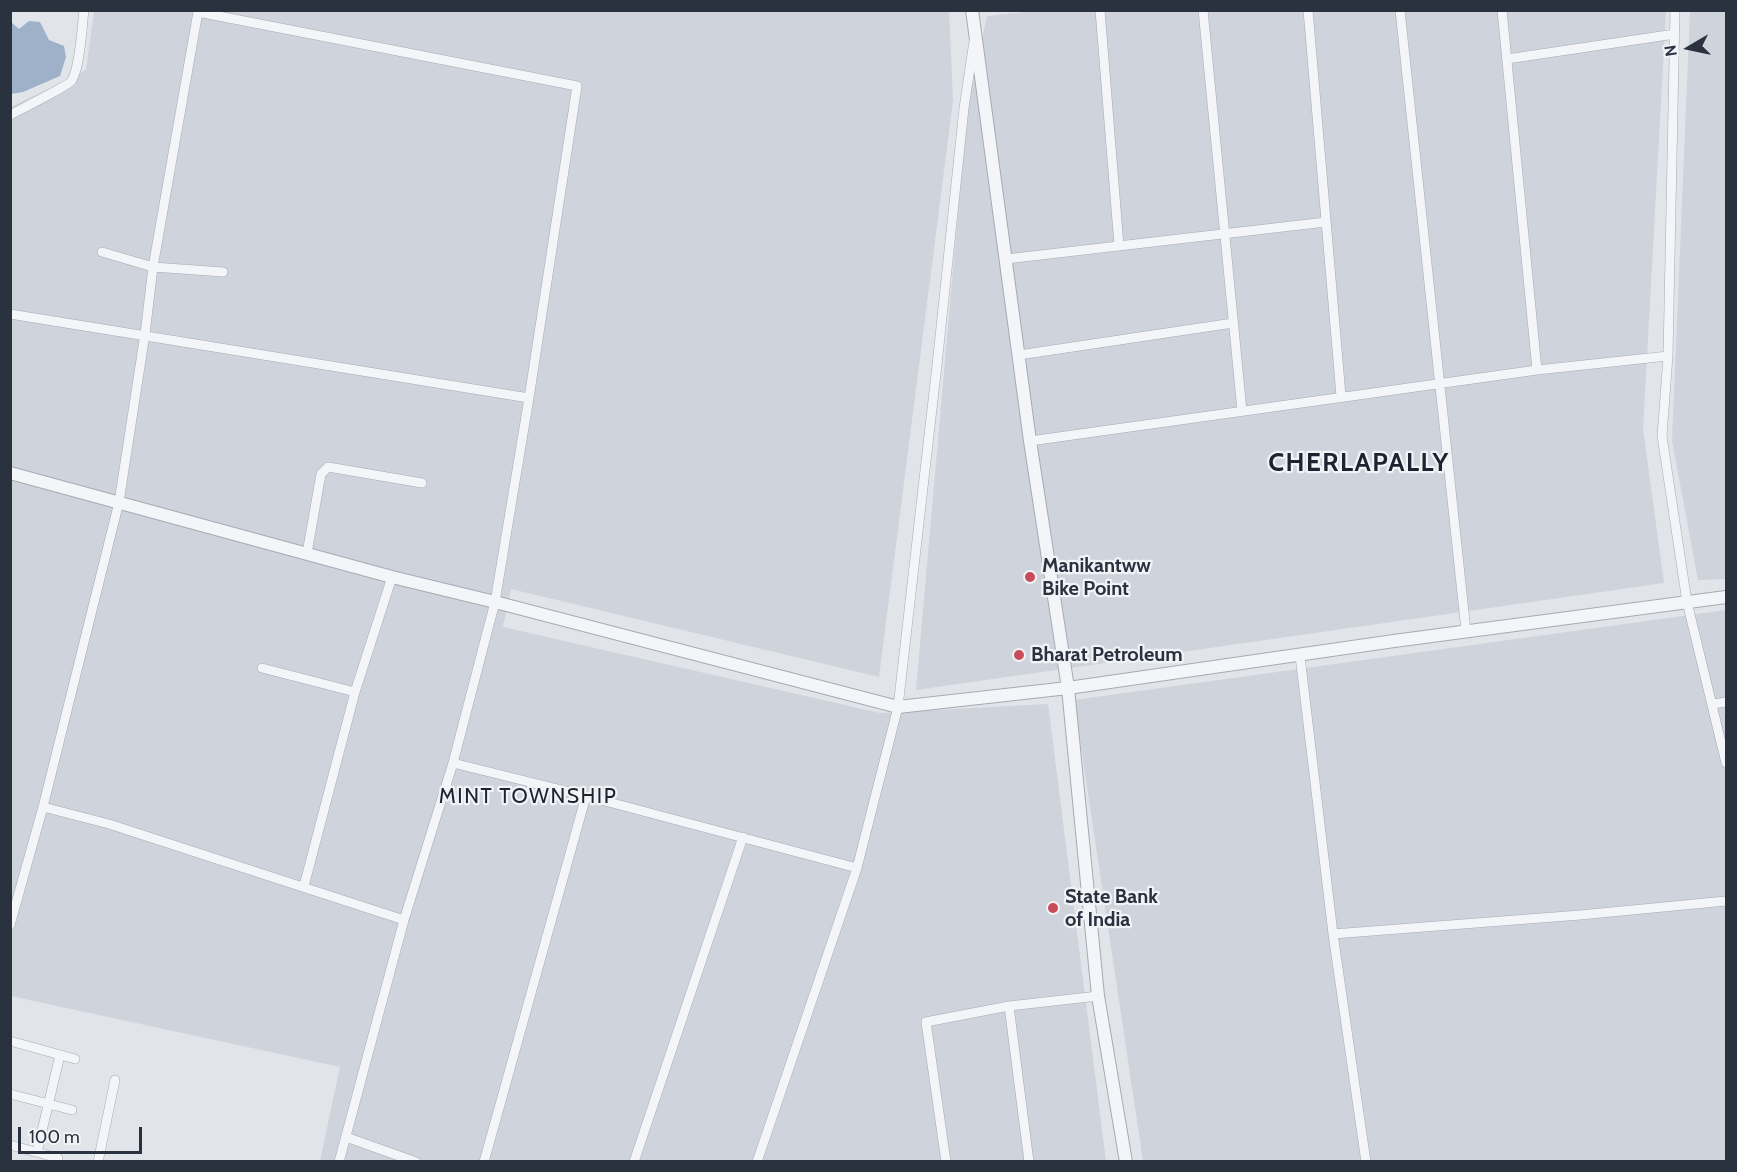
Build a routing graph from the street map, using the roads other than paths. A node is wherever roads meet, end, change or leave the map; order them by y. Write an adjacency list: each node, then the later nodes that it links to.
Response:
1 (84, 10): 12 (street)
2 (972, 10): 10 (street)
3 (1100, 10): 15 (street)
4 (1203, 10): 14 (street)
5 (1308, 10): 13 (street)
6 (1400, 10): 26 (street)
7 (1502, 10): 11 (street)
8 (1675, 10): 9 (street)
9 (1675, 34): 11 (street); 24 (street)
10 (974, 36): 17 (street); 46 (street)
11 (1507, 59): 25 (street)
12 (10, 115)
13 (1326, 222): 14 (street); 27 (street)
14 (1225, 234): 15 (street); 21 (street)
15 (1119, 246): 17 (street)
16 (102, 252): 18 (street)
17 (1006, 259): 23 (street)
18 (153, 267): 19 (street); 22 (street); 28 (street)
19 (223, 272)
20 (10, 314): 22 (street)
21 (1233, 323): 23 (street); 29 (street)
22 (146, 334): 28 (street); 33 (street)
23 (1019, 355): 30 (street)
24 (1668, 356): 25 (street); 38 (street)
25 (1537, 370): 26 (street)
26 (1440, 383): 27 (street); 39 (street)
27 (1341, 396): 29 (street)
28 (529, 399): 37 (street)
29 (1242, 411): 30 (street)
30 (1030, 441): 42 (street)
31 (10, 473): 33 (street)
32 (422, 483): 34 (street)
33 (119, 502): 34 (street); 50 (street)
34 (307, 553): 35 (street)
35 (392, 577): 37 (street); 43 (street)
36 (1726, 597): 38 (street)
37 (495, 602): 46 (street); 48 (street)
38 (1687, 602): 39 (street); 45 (street)
39 (1466, 632): 40 (street)
40 (1300, 656): 42 (street); 57 (street)
41 (262, 668): 43 (street)
42 (1068, 688): 46 (street); 58 (street)
43 (355, 692): 53 (street)
44 (1726, 702): 45 (street)
45 (1713, 704): 47 (street)
46 (898, 707): 52 (street)
47 (1726, 756)
48 (453, 763): 49 (street); 55 (street)
49 (586, 796): 51 (street); 74 (street)
50 (43, 807): 53 (street); 56 (street)
51 (743, 837): 52 (street); 75 (street)
52 (857, 868): 76 (street)
53 (304, 886): 55 (street)
54 (1726, 901): 57 (street)
55 (404, 920): 67 (street)
56 (10, 925)
57 (1332, 933): 80 (street)
58 (1098, 996): 59 (street); 79 (street)
59 (1010, 1006): 77 (street); 78 (street)
60 (10, 1041): 61 (street)
61 (60, 1055): 62 (street); 65 (street)
62 (75, 1059)
63 (114, 1080): 71 (street)
64 (10, 1094): 65 (street)
65 (48, 1104): 66 (street); 69 (street)
66 (72, 1110)
67 (346, 1137): 72 (street); 73 (street)
68 (10, 1145): 69 (street)
69 (37, 1152): 70 (street)
70 (58, 1158)
71 (98, 1161)
72 (339, 1161)
73 (416, 1161)
74 (484, 1161)
75 (634, 1161)
76 (757, 1161)
77 (946, 1161)
78 (1029, 1161)
79 (1126, 1161)
80 (1366, 1161)

